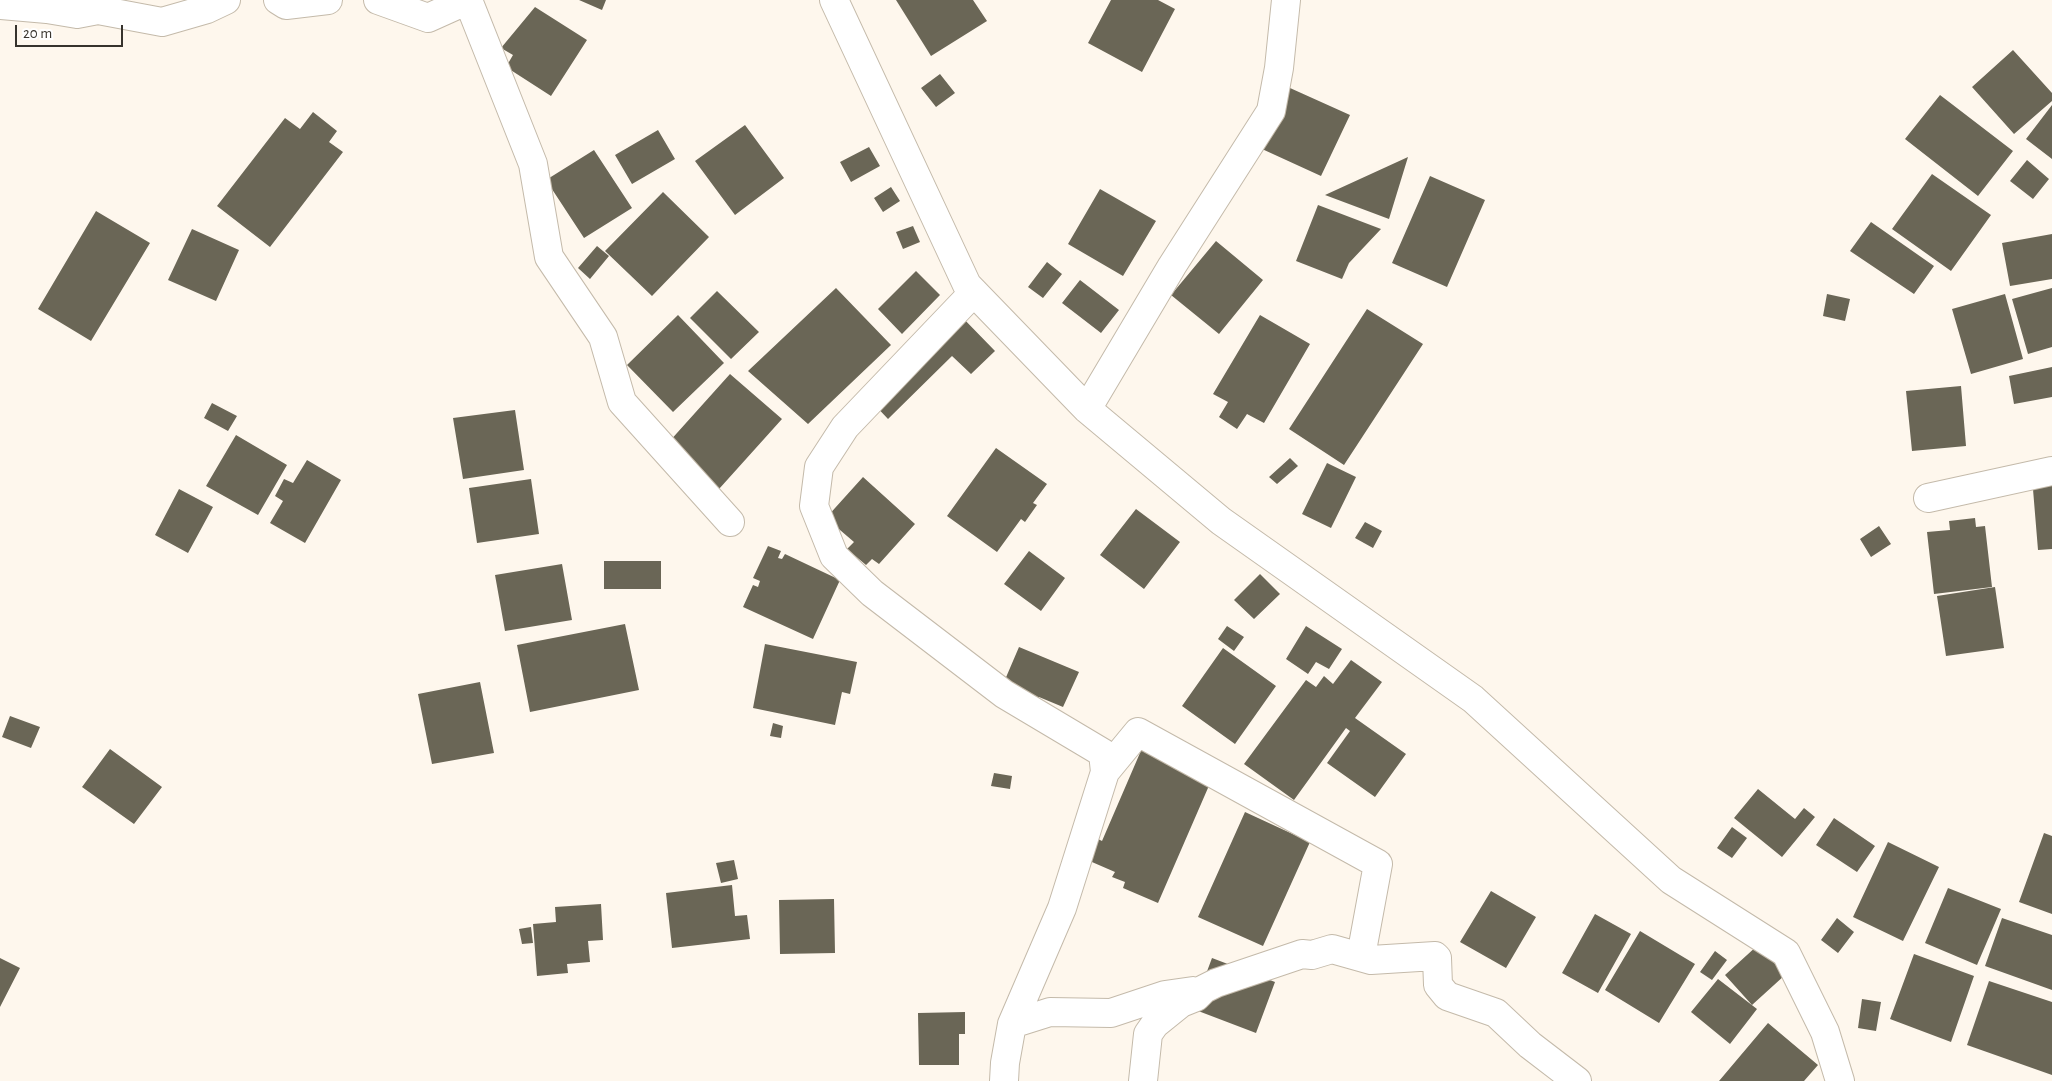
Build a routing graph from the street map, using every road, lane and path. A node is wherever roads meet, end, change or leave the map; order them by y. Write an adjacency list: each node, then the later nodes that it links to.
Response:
1 (226, 0): 8 (street)
2 (278, 0): 3 (street)
3 (328, 0)
4 (378, 0): 5 (street)
5 (468, 0): 13 (street)
6 (834, 0): 9 (street)
7 (1286, 0): 10 (street)
8 (0, 5)
9 (974, 292): 10 (street); 14 (street)
10 (1087, 409): 21 (street)
11 (2052, 471): 12 (street)
12 (1928, 498)
13 (730, 522)
14 (1104, 772): 15 (street); 17 (street)
15 (1366, 958): 16 (street); 20 (street)
16 (1204, 989): 17 (street); 19 (street)
17 (1012, 1024): 18 (street)
18 (1004, 1081)
19 (1143, 1081)
20 (1577, 1081)
21 (1840, 1081)

